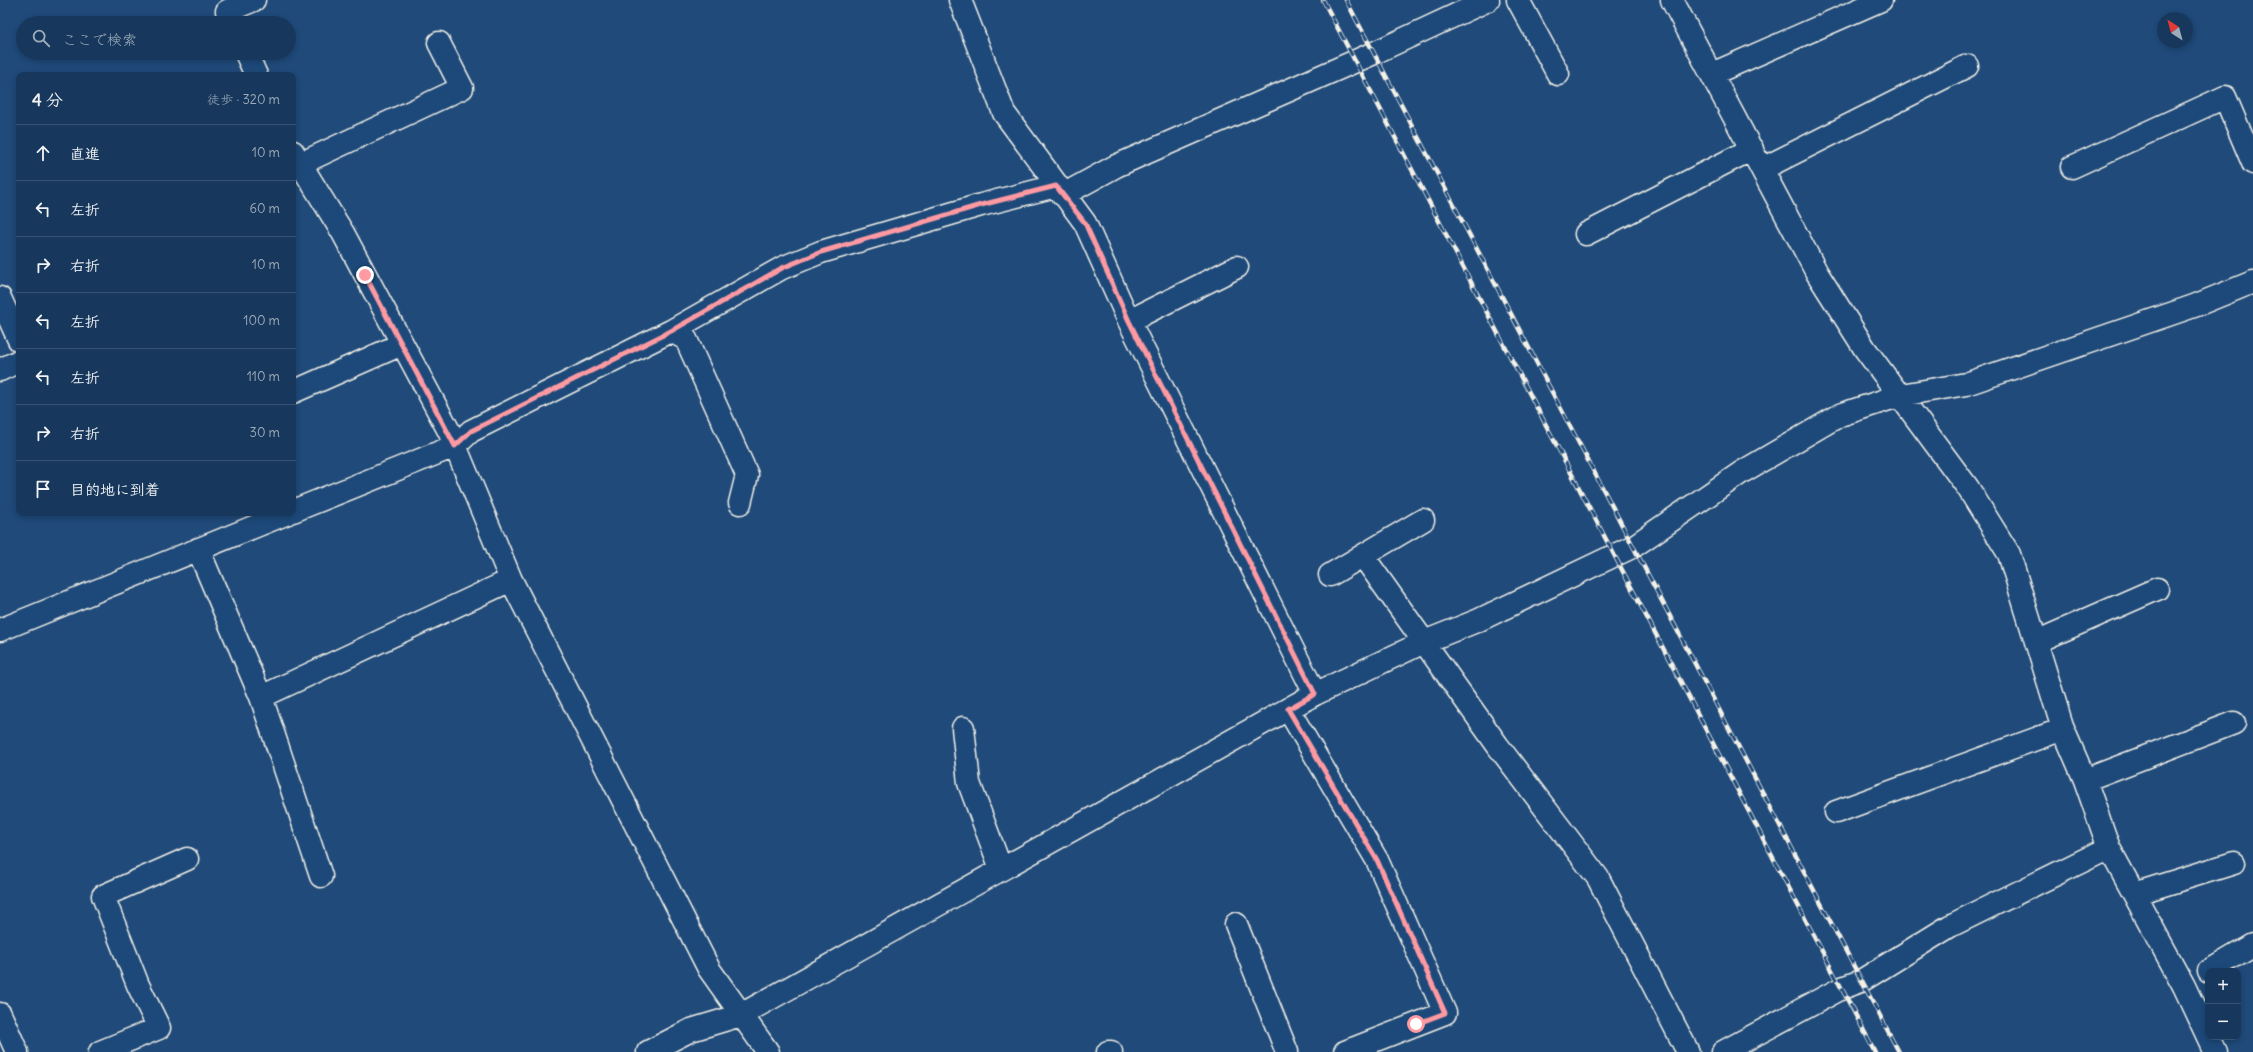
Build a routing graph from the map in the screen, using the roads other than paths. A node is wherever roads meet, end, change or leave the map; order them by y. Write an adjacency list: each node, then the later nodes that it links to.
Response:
1 (254, 0): 7 (street)
2 (960, 0): 19 (street)
3 (1488, 0): 19 (street)
4 (1518, 0): 12 (street)
5 (1672, 0): 13 (street)
6 (1881, 0): 13 (street)
7 (227, 11)
8 (439, 43): 15 (street)
9 (249, 60): 11 (street)
10 (1967, 66): 18 (street)
11 (255, 72)
12 (1558, 74)
13 (1712, 74): 14 (street)
14 (1752, 150): 18 (street); 20 (street)
15 (296, 158): 27 (street)
16 (2253, 163): 17 (street)
17 (2072, 167)
18 (1762, 169): 31 (street)
19 (1060, 190): 24 (street); 25 (street)
20 (1586, 234)
21 (1236, 267): 24 (street)
22 (2253, 282): 31 (street)
23 (0, 298): 26 (street)
24 (1129, 321): 45 (street)
25 (671, 331): 32 (street); 33 (street)
26 (16, 333)
27 (402, 344): 30 (street); 32 (street)
28 (16, 362): 29 (street)
29 (0, 370)
30 (296, 391)
31 (1901, 395): 43 (street); 44 (street)
32 (455, 446): 34 (street); 40 (street)
33 (740, 503)
34 (296, 510)
35 (280, 516): 37 (street)
36 (1423, 520): 38 (street)
37 (198, 549): 42 (street); 46 (street)
38 (1363, 556): 39 (street); 43 (street)
39 (1330, 575)
40 (511, 580): 46 (street); 65 (street)
41 (2158, 589): 44 (street)
42 (0, 630)
43 (1424, 642): 45 (street); 74 (street)
44 (2036, 642): 50 (street)
45 (1315, 694): 47 (street)
46 (260, 697): 57 (street)
47 (1288, 709): 56 (street); 73 (street)
48 (2234, 723): 51 (street)
49 (963, 728): 56 (street)
50 (2063, 729): 51 (street); 52 (street)
51 (2085, 780): 53 (street)
52 (1836, 812)
53 (2109, 848): 58 (street); 75 (street)
54 (187, 858): 67 (street)
55 (2234, 863): 58 (street)
56 (1002, 868): 65 (street)
57 (321, 876)
58 (2134, 894): 63 (street)
59 (1236, 924): 72 (street)
60 (2253, 946): 61 (street)
61 (2214, 968)
62 (2205, 973): 63 (street)
63 (2184, 986): 76 (street)
64 (0, 1014): 66 (street)
65 (741, 1015): 68 (street); 69 (street)
66 (17, 1052)
67 (100, 1052)
68 (648, 1052)
69 (768, 1052)
70 (1108, 1052): 71 (street)
71 (1111, 1052)
72 (1287, 1052)
73 (1345, 1052)
74 (1688, 1052)
75 (1723, 1052)
76 (2215, 1052)

